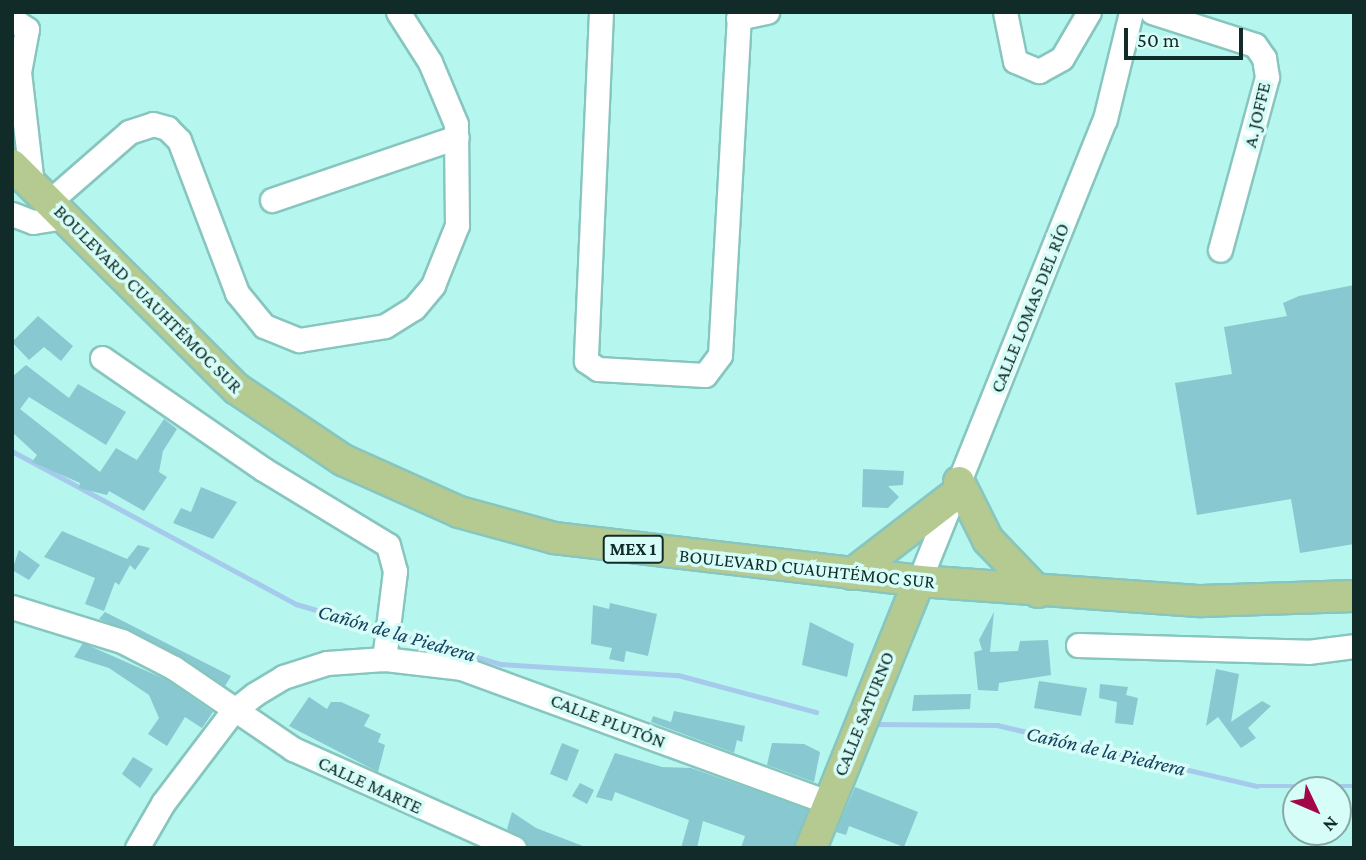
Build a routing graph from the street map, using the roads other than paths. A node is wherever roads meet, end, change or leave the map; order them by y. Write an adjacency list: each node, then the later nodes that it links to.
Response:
1 (398, 12): 11 (street)
2 (601, 12): 7 (street)
3 (767, 12): 7 (street)
4 (1005, 12): 5 (street)
5 (1089, 12)
6 (1152, 12): 15 (street, A. JOFFE)
7 (738, 15)
8 (1124, 18): 17 (street, CALLE LOMAS DEL RÍO)
9 (12, 19): 10 (street)
10 (16, 81): 12 (street)
11 (457, 137): 12 (street); 13 (street)
12 (40, 192): 14 (street); 18 (main road, BOULEVARD CUAUHTÉMOC SUR / MEX 1)
13 (272, 200)
14 (12, 214)
15 (1220, 250)
16 (102, 358): 25 (street)
17 (956, 489): 18 (main road); 19 (street, CALLE LOMAS DEL RÍO); 20 (main road)
18 (852, 574): 19 (main road, BOULEVARD CUAUHTÉMOC SUR / MEX 1)
19 (919, 581): 20 (main road, BOULEVARD CUAUHTÉMOC SUR / MEX 1); 27 (main road, CALLE SATURNO)
20 (1038, 592): 21 (main road, BOULEVARD CUAUHTÉMOC SUR / MEX 1)
21 (1354, 596)
22 (12, 607): 26 (street, CALLE MARTE)
23 (1078, 645): 24 (street)
24 (1354, 646)
25 (384, 648): 26 (street, CALLE PLUTÓN); 27 (street, CALLE PLUTÓN)
26 (232, 712): 28 (street, CALLE PLUTÓN); 29 (street, CALLE MARTE)
27 (828, 802): 30 (main road, CALLE SATURNO)
28 (137, 848)
29 (514, 848)
30 (811, 848)

